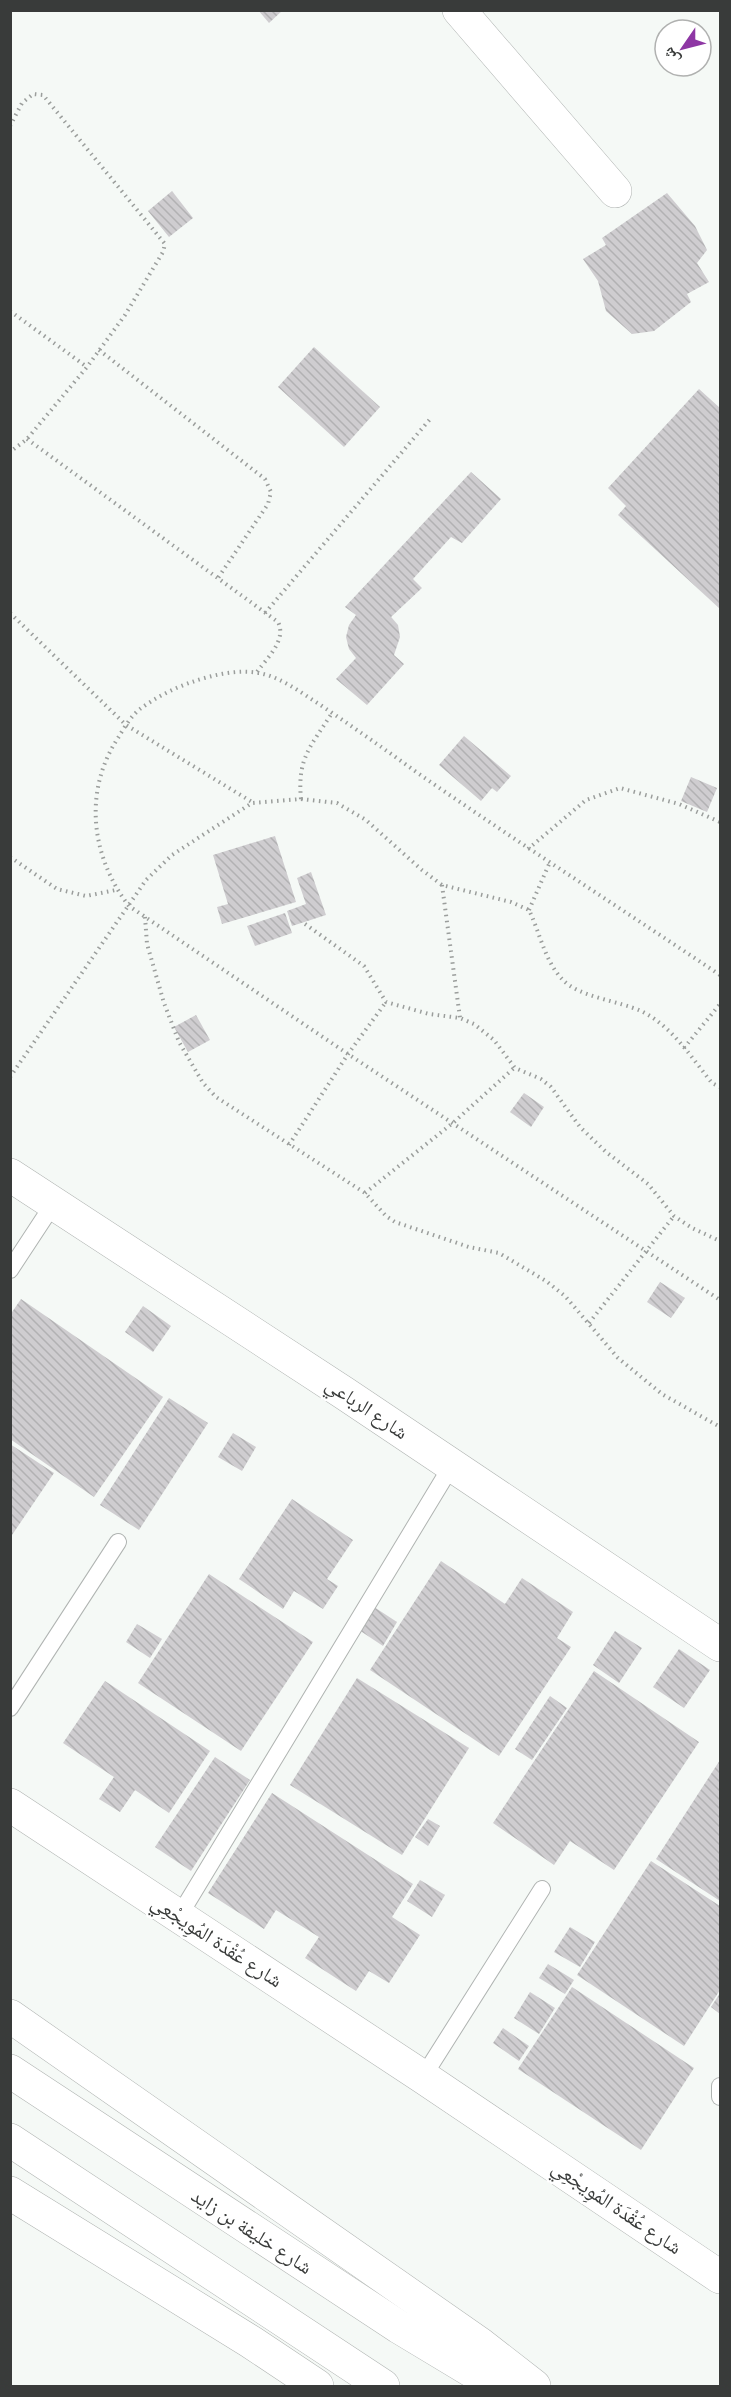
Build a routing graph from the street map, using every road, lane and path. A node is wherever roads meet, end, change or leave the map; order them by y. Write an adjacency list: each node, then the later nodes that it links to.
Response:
1 (459, 10): 3 (main road)
2 (10, 126): 5 (path)
3 (615, 191)
4 (10, 311): 6 (path)
5 (99, 350): 6 (path); 10 (path)
6 (87, 368): 8 (path)
7 (431, 418): 12 (path)
8 (27, 439): 9 (path); 10 (path)
9 (10, 452)
10 (218, 578): 12 (path)
11 (10, 613): 15 (path)
12 (265, 613): 13 (path)
13 (257, 672): 14 (path); 15 (path)
14 (332, 713): 16 (path); 19 (path)
15 (126, 725): 17 (path); 23 (path)
16 (301, 799): 17 (path); 22 (path)
17 (252, 802): 24 (path)
18 (720, 822): 19 (path)
19 (528, 849): 21 (path)
20 (11, 858): 23 (path)
21 (550, 862): 25 (path); 28 (path)
22 (442, 885): 25 (path); 31 (path)
23 (116, 890): 24 (path)
24 (129, 906): 26 (path); 35 (path)
25 (529, 910): 32 (path)
26 (145, 917): 33 (path); 38 (path)
27 (305, 924): 29 (path)
28 (720, 975)
29 (386, 1002): 31 (path); 33 (path)
30 (720, 1004): 32 (path)
31 (460, 1018): 34 (path)
32 (684, 1048): 36 (path)
33 (348, 1054): 37 (path); 38 (path)
34 (515, 1068): 37 (path); 42 (path)
35 (10, 1077)
36 (720, 1087)
37 (454, 1122): 40 (path); 44 (path)
38 (289, 1145): 40 (path)
39 (10, 1175): 41 (main road, شارع الرباعي)
40 (366, 1192): 47 (path)
41 (54, 1203): 45 (lane); 49 (main road, شارع الرباعي)
42 (674, 1216): 43 (path); 44 (path)
43 (720, 1241)
44 (646, 1250): 46 (path); 47 (path)
45 (10, 1270)
46 (720, 1300)
47 (589, 1323): 48 (path)
48 (720, 1427)
49 (452, 1465): 51 (main road, شارع الرباعي); 55 (lane)
50 (118, 1542): 52 (lane)
51 (720, 1645)
52 (10, 1708)
53 (10, 1805): 55 (main road, شارع عُقْدَة المُوِيجْعِي)
54 (542, 1889): 58 (lane)
55 (179, 1916): 58 (main road, شارع عُقْدَة المُوِيجْعِي)
56 (10, 2016): 67 (main road)
57 (10, 2071): 66 (main road, شارع خليفة بن زايد)
58 (423, 2077): 63 (main road, شارع عُقْدَة المُوِيجْعِي)
59 (720, 2085): 60 (lane)
60 (720, 2097)
61 (10, 2140): 65 (main road)
62 (10, 2193): 64 (main road)
63 (717, 2267)
64 (317, 2386)
65 (382, 2386)
66 (496, 2386)
67 (534, 2386)

